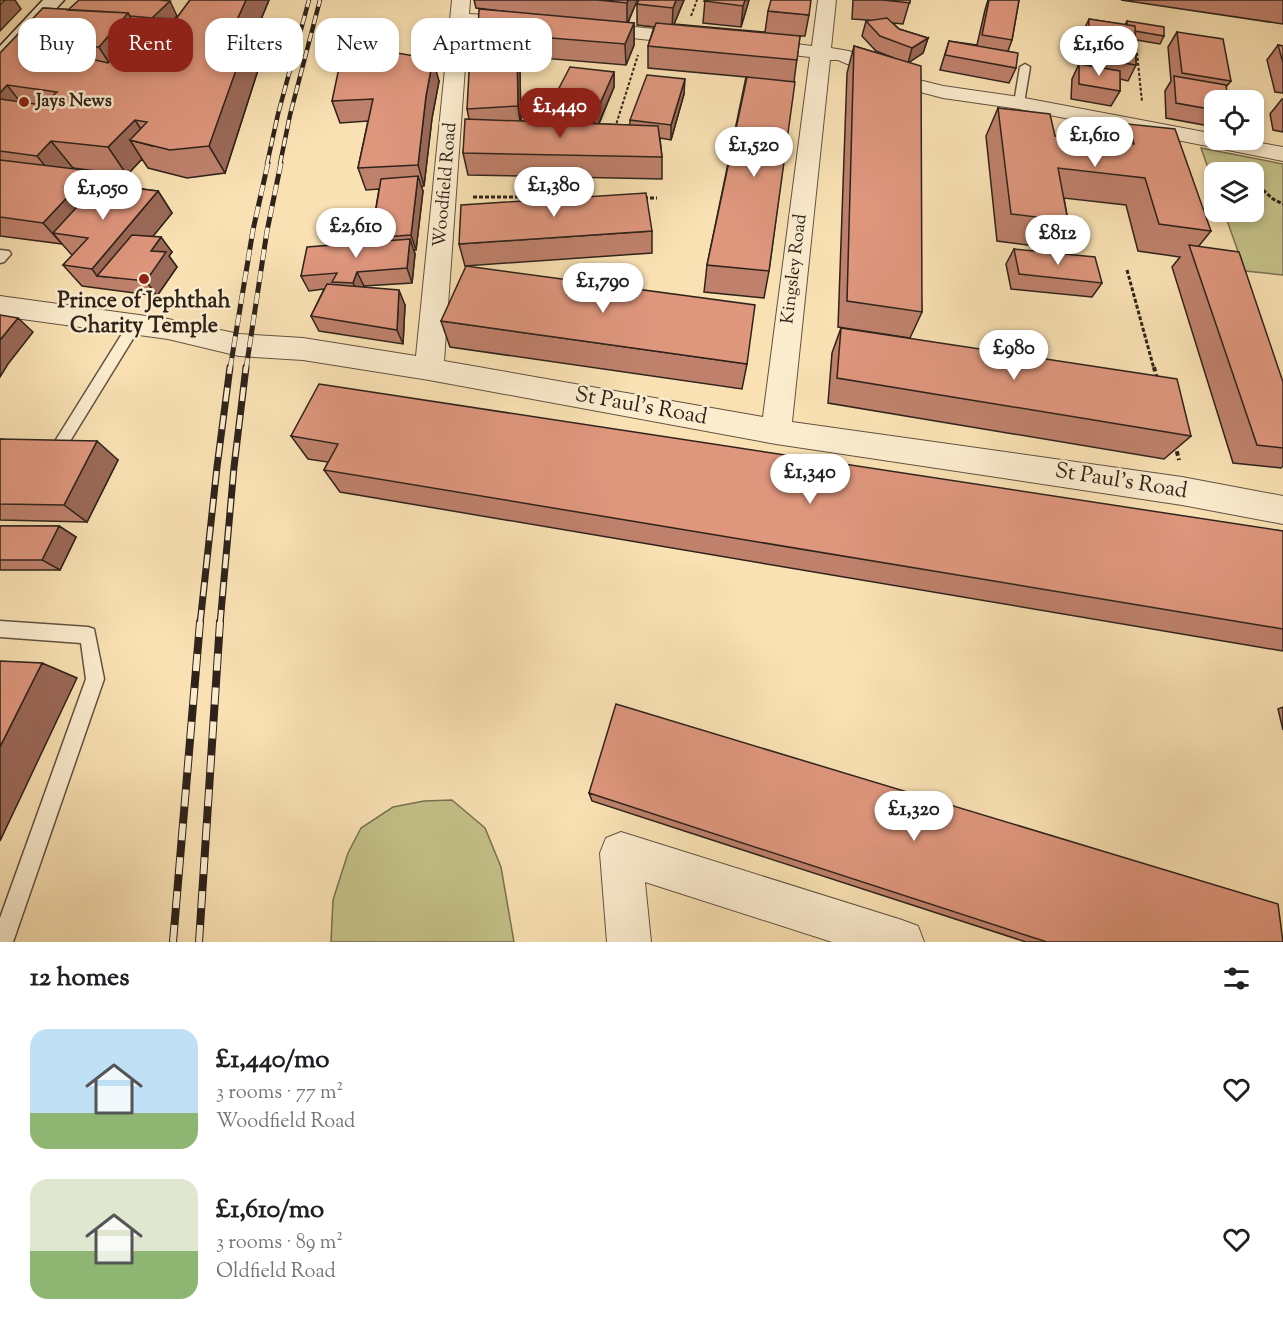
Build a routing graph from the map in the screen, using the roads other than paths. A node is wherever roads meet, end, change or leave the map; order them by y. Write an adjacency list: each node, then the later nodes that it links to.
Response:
1 (54, 0): 9 (street)
2 (827, 0): 8 (street, Kingsley Road)
3 (461, 9): 4 (street); 19 (street, Woodfield Road)
4 (505, 18)
5 (573, 27): 6 (street)
6 (718, 41)
7 (741, 43): 8 (street)
8 (821, 51): 11 (street); 20 (street, Kingsley Road)
9 (0, 58)
10 (1025, 66): 11 (lane)
11 (1019, 103): 12 (street)
12 (1204, 134)
13 (1264, 144): 14 (street)
14 (1283, 154)
15 (0, 254): 16 (lane)
16 (0, 259)
17 (0, 306): 18 (street, St Paul's Road)
18 (135, 324): 19 (street, St Paul's Road); 21 (lane)
19 (429, 369): 20 (street, St Paul's Road)
20 (776, 432): 22 (street, St Paul's Road)
21 (62, 442)
22 (1283, 510)
23 (0, 629): 24 (lane)
24 (2, 942)
25 (629, 942): 26 (street)
26 (902, 942)

